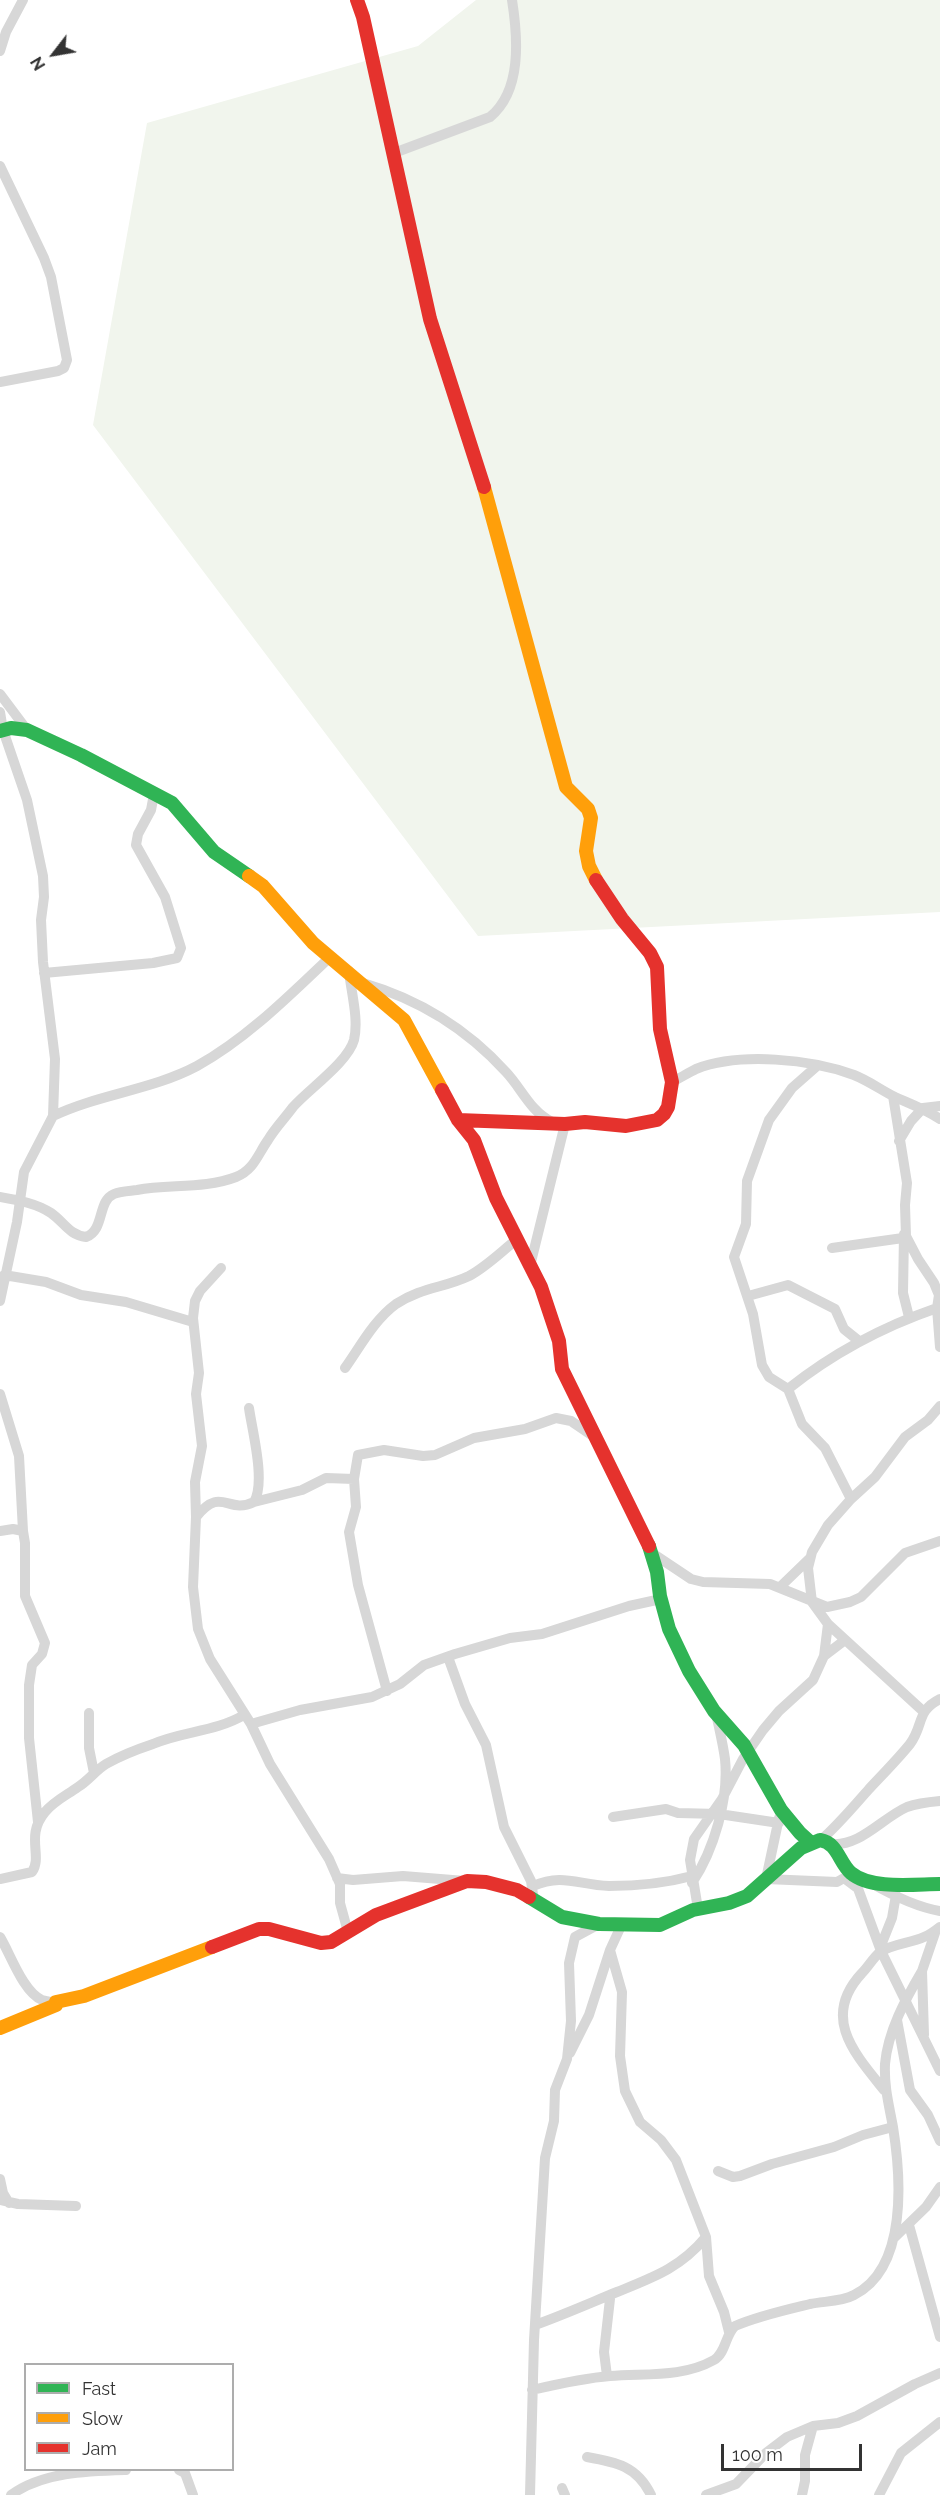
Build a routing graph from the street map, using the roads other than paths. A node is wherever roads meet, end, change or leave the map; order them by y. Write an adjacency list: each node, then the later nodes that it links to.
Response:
1 (23, 0): 4 (street)
2 (357, 0): 5 (street)
3 (512, 0): 5 (street)
4 (0, 51)
5 (394, 153): 18 (street)
6 (0, 166): 7 (street)
7 (0, 382)
8 (0, 694): 11 (street)
9 (0, 712): 10 (street)
10 (2, 730): 11 (street); 15 (street)
11 (27, 730): 12 (street)
12 (154, 794): 13 (street); 15 (street)
13 (328, 957): 14 (street); 22 (street)
14 (349, 971): 16 (street); 28 (street)
15 (44, 973): 22 (street)
16 (363, 983): 24 (street); 25 (street)
17 (817, 1066): 18 (street); 19 (street); 35 (street)
18 (672, 1082): 25 (street)
19 (893, 1096): 21 (street); 26 (street)
20 (940, 1106): 21 (street)
21 (923, 1108): 23 (street); 26 (street)
22 (53, 1116): 28 (street)
23 (940, 1119)
24 (459, 1120): 25 (street); 30 (street)
25 (560, 1124): 32 (street)
26 (898, 1141): 29 (street)
27 (0, 1197): 28 (street)
28 (19, 1200): 34 (street)
29 (904, 1232): 31 (street); 37 (street); 38 (street)
30 (516, 1239): 32 (street); 42 (street)
31 (832, 1248)
32 (530, 1266): 47 (street)
33 (221, 1268): 39 (street)
34 (4, 1275): 36 (street); 39 (street)
35 (748, 1296): 40 (street); 43 (street)
36 (0, 1301)
37 (937, 1308): 38 (street); 41 (street)
38 (909, 1317): 40 (street)
39 (193, 1322): 51 (street)
40 (859, 1341): 43 (street)
41 (940, 1347)
42 (345, 1368)
43 (788, 1389): 49 (street)
44 (0, 1394): 53 (street)
45 (940, 1406): 49 (street)
46 (249, 1408): 50 (street)
47 (597, 1438): 48 (street); 55 (street)
48 (354, 1479): 50 (street); 64 (street)
49 (851, 1499): 56 (street)
50 (254, 1502): 51 (street)
51 (196, 1517): 69 (street)
52 (0, 1531): 53 (street)
53 (23, 1531): 77 (street)
54 (940, 1541): 59 (street)
55 (649, 1550): 57 (street); 58 (street)
56 (809, 1559): 57 (street); 59 (street)
57 (780, 1587): 59 (street)
58 (661, 1599): 63 (street); 68 (street)
59 (812, 1602): 60 (street)
60 (828, 1624): 61 (street); 62 (street)
61 (845, 1640): 62 (street); 66 (street)
62 (824, 1656): 70 (street)
63 (448, 1657): 64 (street); 86 (street)
64 (387, 1691): 69 (street)
65 (940, 1699): 66 (street)
66 (924, 1712): 78 (street)
67 (89, 1713): 71 (street)
68 (716, 1713): 70 (street); 72 (street)
69 (248, 1720): 71 (street); 79 (street)
70 (748, 1752): 72 (street); 76 (street)
71 (94, 1773): 77 (street)
72 (722, 1799): 74 (street)
73 (940, 1801): 78 (street)
74 (716, 1814): 75 (street); 76 (street); 82 (street); 82 (street)
75 (614, 1817)
76 (779, 1817): 78 (street); 81 (street)
77 (38, 1822): 80 (street)
78 (821, 1842): 81 (street); 84 (street)
79 (337, 1878): 83 (street); 95 (street)
80 (0, 1879)
81 (766, 1879): 84 (street); 89 (street)
82 (692, 1880): 86 (street); 89 (street)
83 (467, 1881): 88 (street); 95 (street)
84 (859, 1881): 85 (street); 87 (street); 99 (street)
85 (940, 1884)
86 (533, 1886): 88 (street)
87 (896, 1895): 90 (street); 99 (street)
88 (534, 1901): 91 (street)
89 (698, 1909): 93 (street)
90 (940, 1911)
91 (562, 1917): 92 (street); 97 (street)
92 (599, 1924): 93 (street); 97 (street)
93 (621, 1926): 98 (street)
94 (938, 1929): 99 (street); 100 (street)
95 (348, 1932): 102 (street)
96 (0, 1937): 102 (street)
97 (575, 1937): 106 (street)
98 (610, 1950): 106 (street); 117 (street)
99 (881, 1950): 101 (street); 108 (street)
100 (922, 1971): 101 (street); 105 (street)
101 (905, 2000): 103 (street); 105 (street)
102 (56, 2002): 104 (street)
103 (897, 2019): 108 (street); 110 (street)
104 (0, 2028)
105 (924, 2038): 107 (street)
106 (567, 2059): 120 (street)
107 (940, 2071)
108 (884, 2090): 109 (street)
109 (893, 2127): 111 (street); 118 (street)
110 (940, 2141)
111 (718, 2171)
112 (0, 2179): 114 (street)
113 (940, 2187): 116 (street)
114 (4, 2202): 115 (street)
115 (76, 2206)
116 (909, 2225): 118 (street); 122 (street)
117 (706, 2237): 120 (street); 121 (street)
118 (894, 2238): 121 (street)
119 (610, 2300): 124 (street)
120 (535, 2325): 125 (street)
121 (729, 2332): 124 (street)
122 (940, 2337)
123 (940, 2373): 127 (street)
124 (607, 2376): 125 (street)
125 (532, 2390): 134 (street)
126 (940, 2422): 138 (street)
127 (813, 2426): 131 (street); 137 (street)
128 (587, 2457): 135 (street)
129 (104, 2471): 132 (street)
130 (182, 2471): 133 (street)
131 (732, 2490): 136 (street)
132 (11, 2495)
133 (193, 2495)
134 (530, 2495)
135 (651, 2495)
136 (705, 2495)
137 (802, 2495)
138 (879, 2495)

